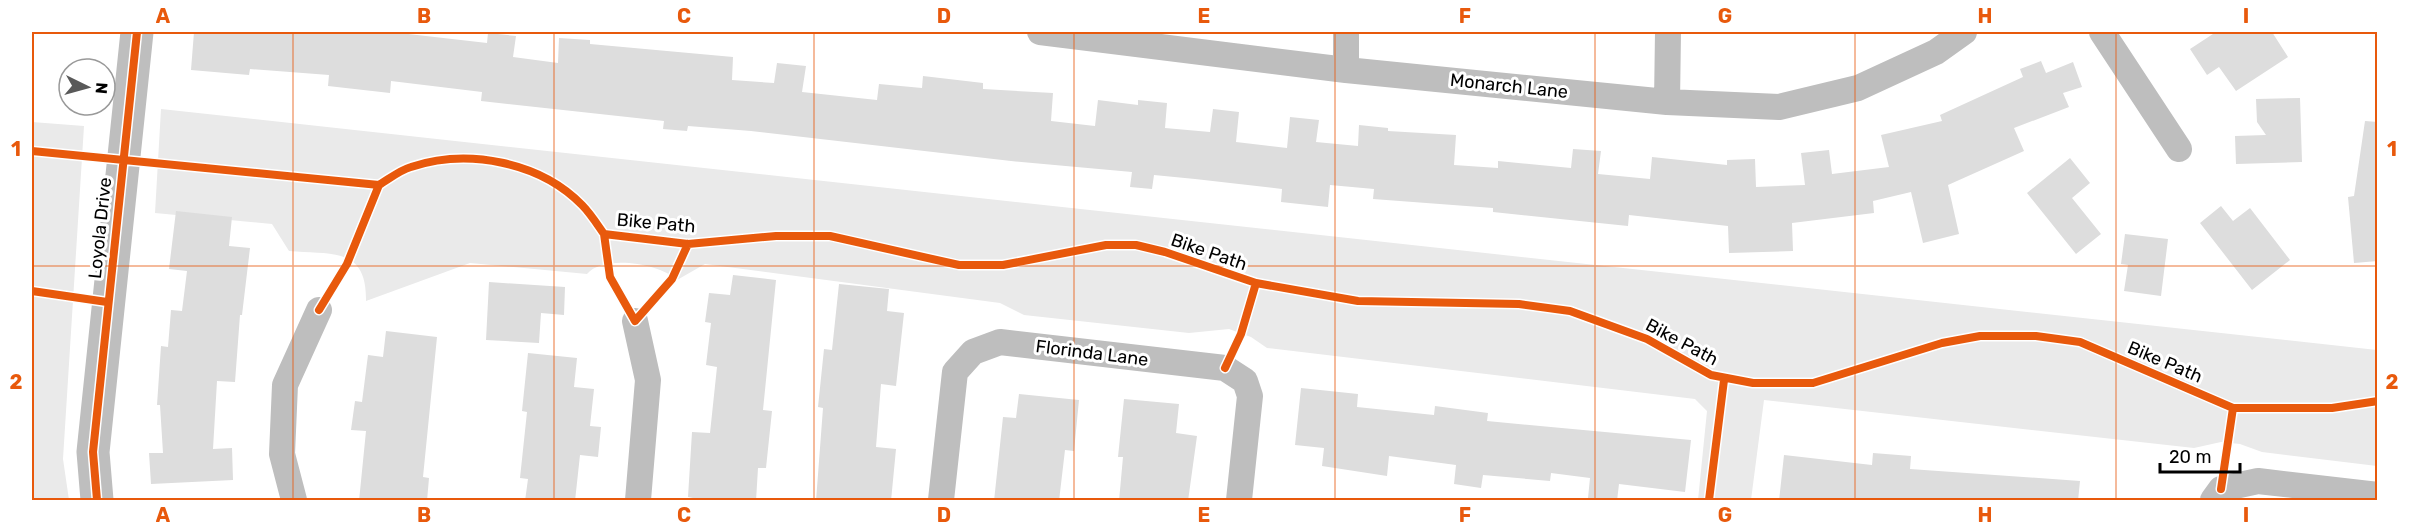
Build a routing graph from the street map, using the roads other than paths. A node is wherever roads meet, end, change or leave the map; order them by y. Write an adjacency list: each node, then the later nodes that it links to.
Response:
1 (136, 32): 13 (street, Loyola Drive)
2 (1040, 32): 7 (street, Monarch Lane)
3 (1346, 32): 7 (street)
4 (1668, 32): 8 (street)
5 (1964, 32): 8 (street, Monarch Lane)
6 (2102, 32): 9 (street)
7 (1346, 70): 8 (street, Monarch Lane)
8 (1667, 102)
9 (2179, 149)
10 (319, 310): 14 (street)
11 (635, 321): 15 (street)
12 (2378, 495): 18 (street)
13 (97, 501)
14 (294, 501)
15 (638, 501)
16 (941, 501): 17 (street, Florinda Lane)
17 (1239, 501)
18 (2213, 501)

